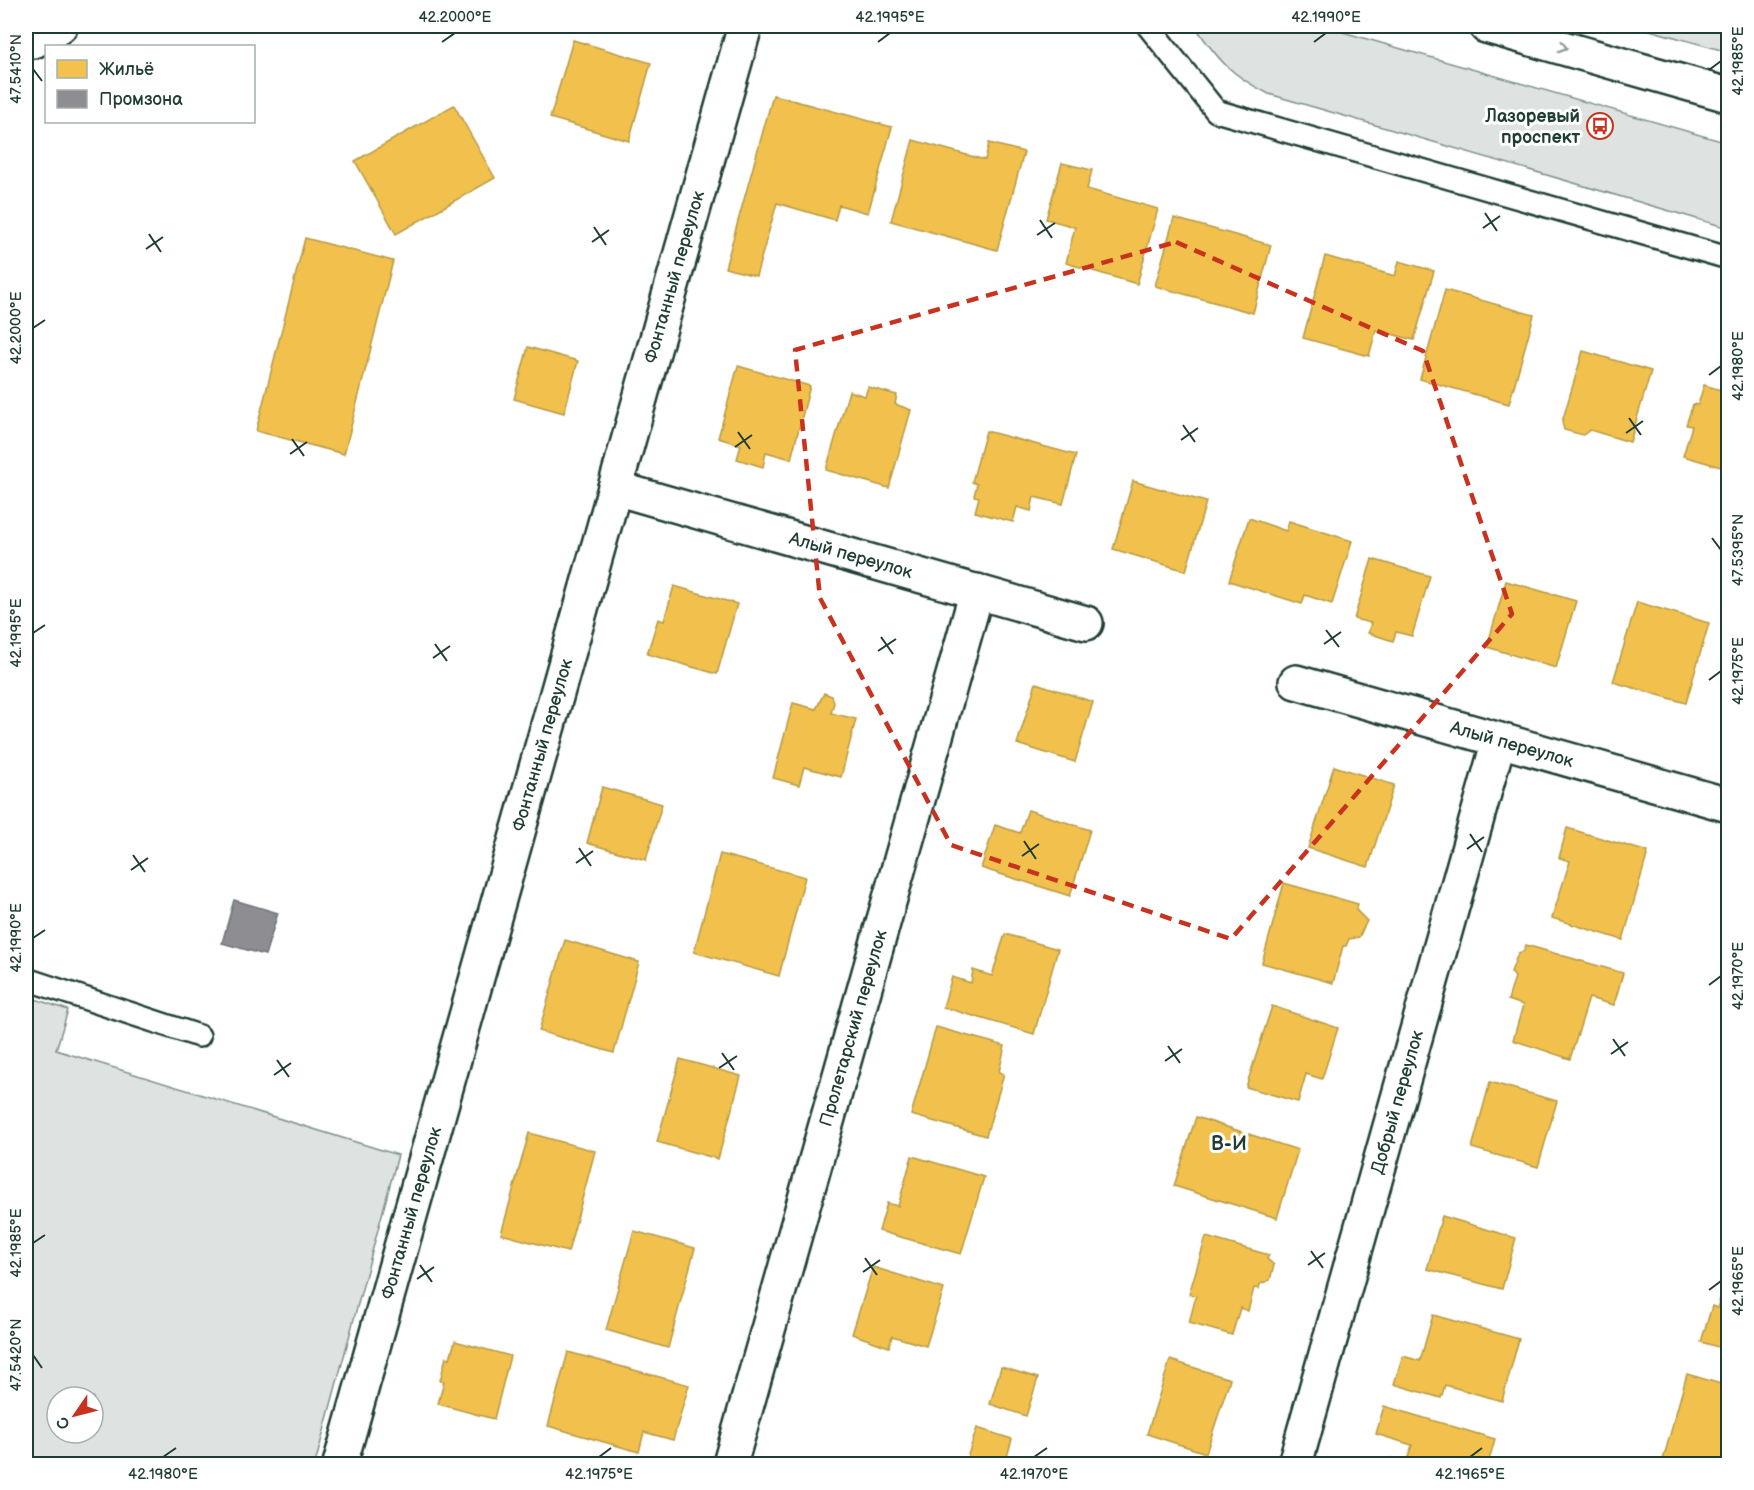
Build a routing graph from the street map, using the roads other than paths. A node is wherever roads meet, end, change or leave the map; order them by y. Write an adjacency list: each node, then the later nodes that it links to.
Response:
1 (60, 26): 5 (street)
2 (745, 26): 8 (street, Фонтанный переулок)
3 (1148, 26): 7 (lane)
4 (1486, 26): 6 (street, one-way to 6)
5 (26, 42)
6 (1728, 94)
7 (1728, 258)
8 (615, 488): 9 (street, Алый переулок); 16 (street, Фонтанный переулок)
9 (976, 591): 10 (street, Алый переулок); 17 (street, Пролетарский переулок)
10 (1086, 623)
11 (1296, 681): 12 (street, Алый переулок)
12 (1499, 740): 13 (street, Алый переулок); 18 (street, Добрый переулок)
13 (1728, 805)
14 (26, 978): 15 (lane)
15 (199, 1036)
16 (340, 1464)
17 (730, 1464)
18 (1295, 1464)

